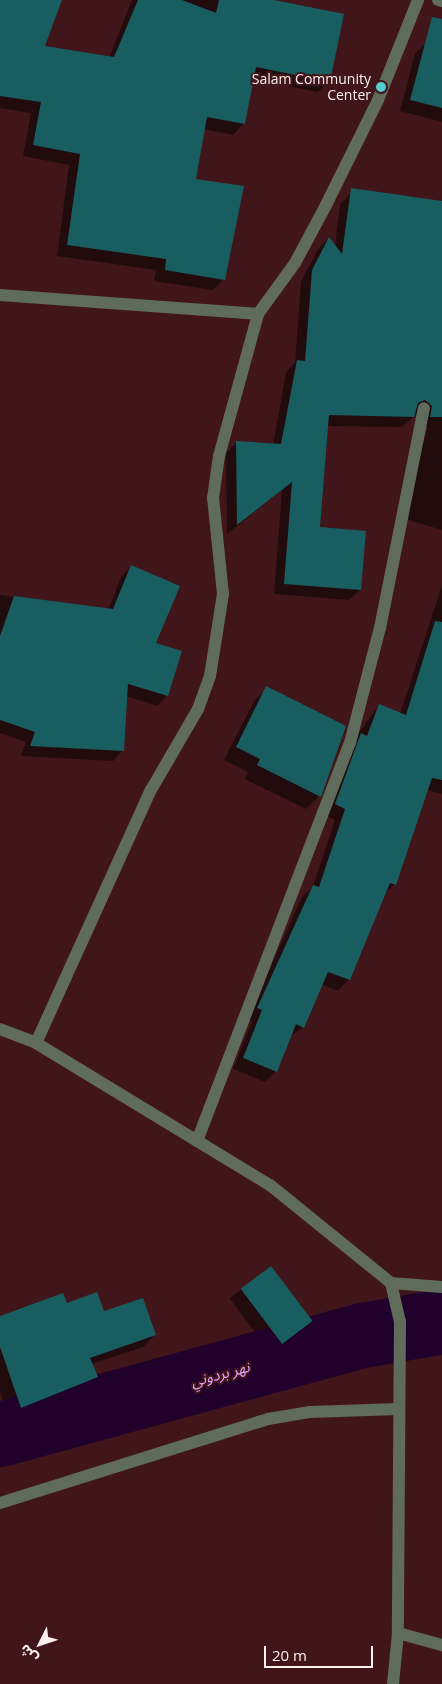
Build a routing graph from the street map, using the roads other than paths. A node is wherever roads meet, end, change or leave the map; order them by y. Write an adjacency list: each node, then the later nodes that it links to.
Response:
1 (418, 0): 5 (street)
2 (438, 0): 3 (street)
3 (442, 1)
4 (0, 295): 5 (street)
5 (258, 314): 8 (street)
6 (424, 408): 9 (street)
7 (0, 1029): 8 (street)
8 (36, 1043): 9 (street)
9 (197, 1141): 10 (street)
10 (391, 1283): 11 (street); 12 (street)
11 (442, 1287)
12 (398, 1408): 13 (street); 14 (street)
13 (0, 1503)
14 (398, 1633): 15 (street); 16 (street)
15 (442, 1645)
16 (394, 1684)

